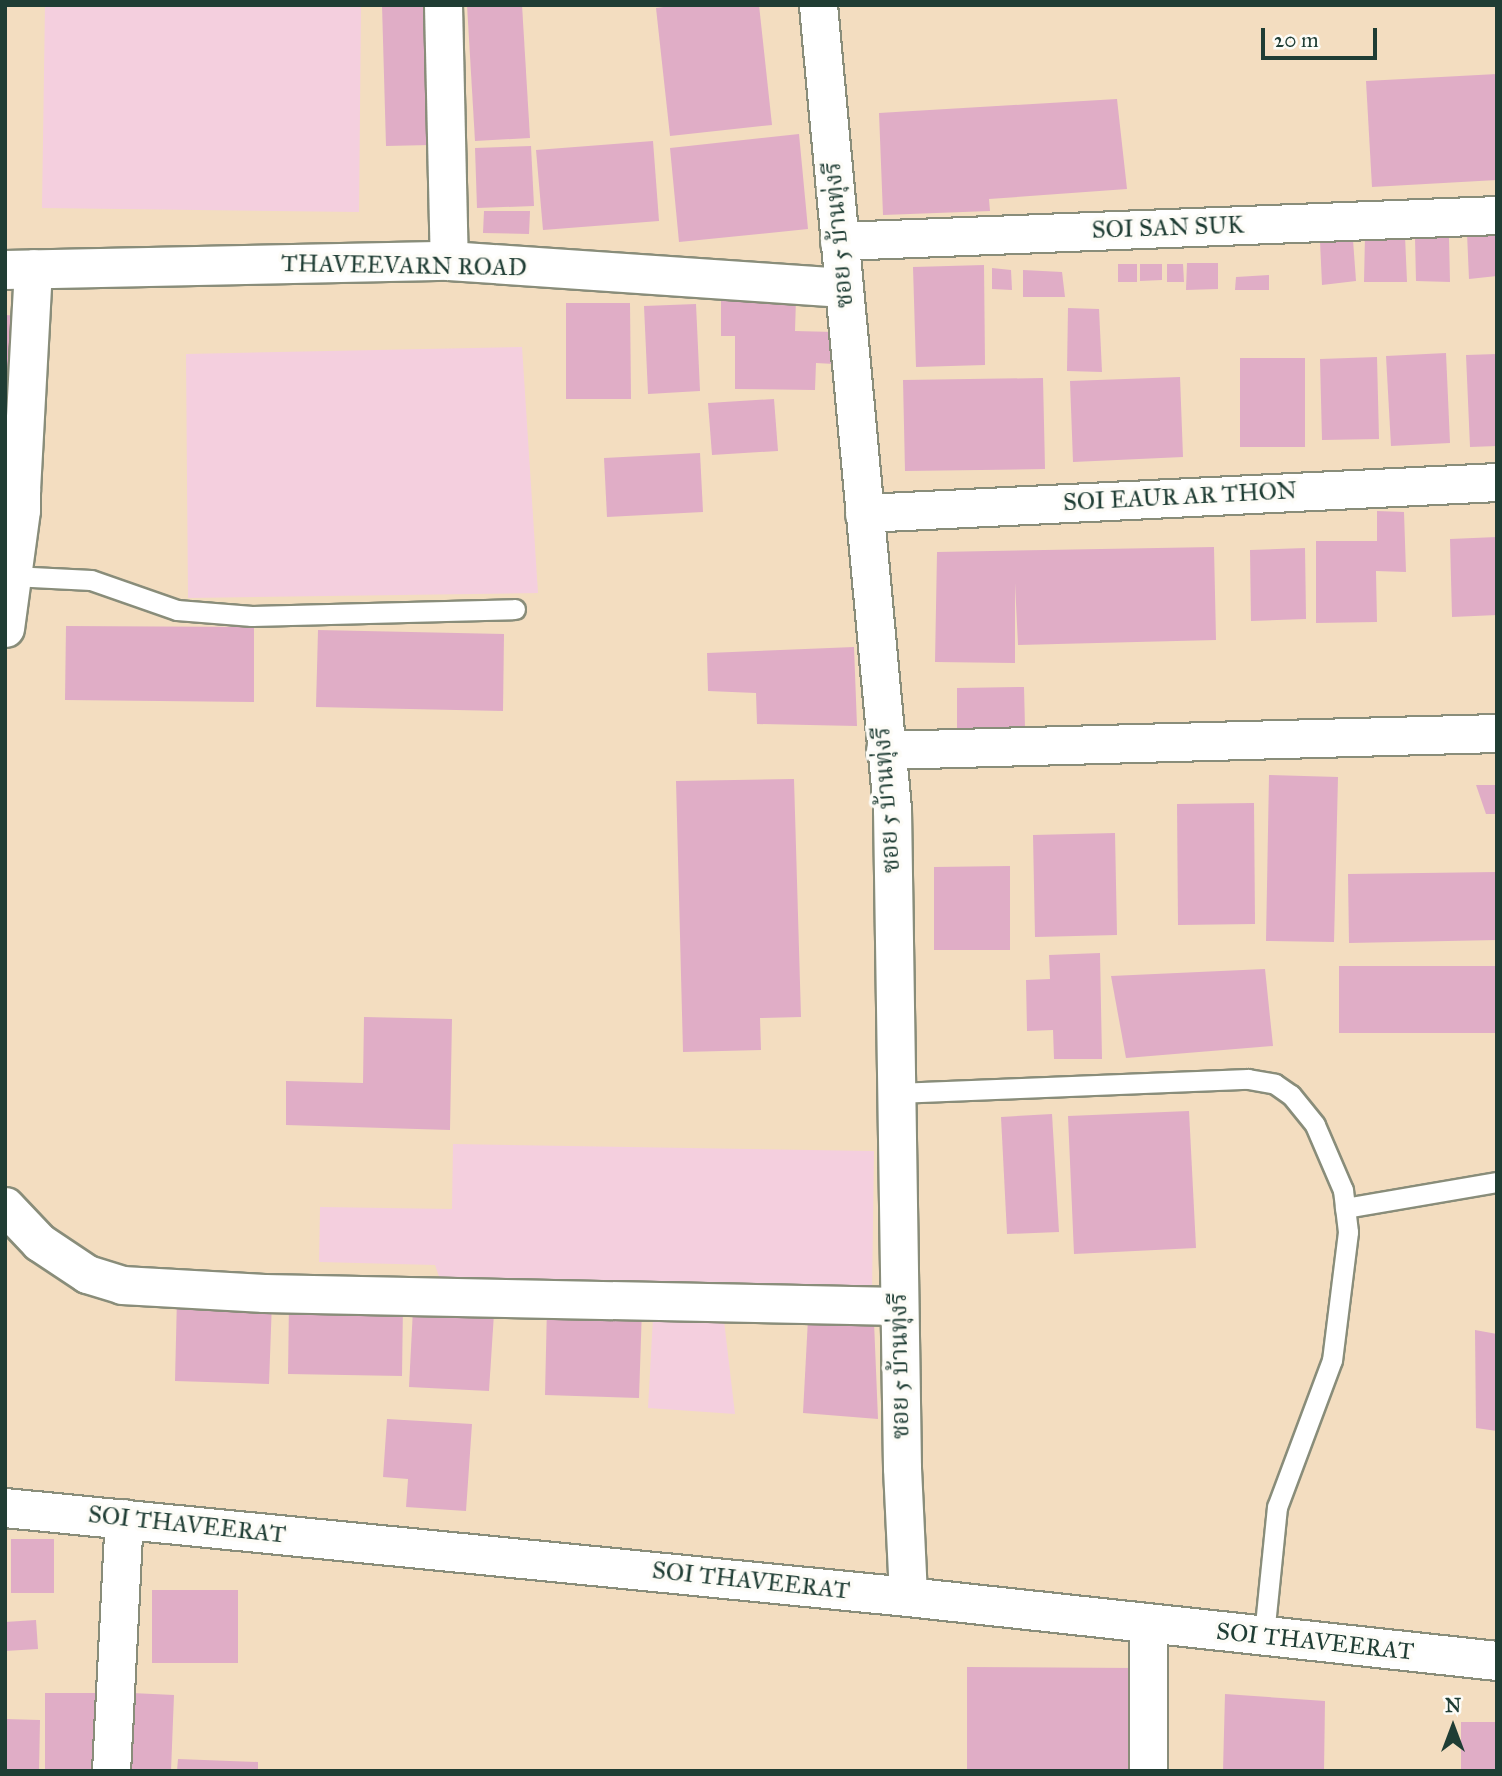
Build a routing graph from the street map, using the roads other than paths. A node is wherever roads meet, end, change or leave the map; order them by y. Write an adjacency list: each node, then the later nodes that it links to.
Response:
1 (443, 5): 5 (street)
2 (818, 5): 4 (street, ซอย 5 บ้านทุ่งรี)
3 (1497, 215): 4 (street, SOI SAN SUK)
4 (839, 241): 7 (street, ซอย 5 บ้านทุ่งรี)
5 (449, 261): 6 (street, THAVEEVARN ROAD); 7 (street, THAVEEVARN ROAD)
6 (19, 269): 9 (street)
7 (844, 288): 10 (street, ซอย 5 บ้านทุ่งรี)
8 (1497, 482): 10 (street, SOI EAUR AR THON)
9 (13, 487): 11 (street)
10 (864, 513): 15 (street, ซอย 5 บ้านทุ่งรี)
11 (12, 576): 12 (lane); 13 (street)
12 (515, 609)
13 (5, 628)
14 (1497, 733): 15 (street)
15 (885, 750): 16 (street, ซอย 5 บ้านทุ่งรี)
16 (896, 1093): 19 (lane); 20 (street, ซอย 5 บ้านทุ่งรี)
17 (1497, 1182): 19 (lane)
18 (5, 1206): 20 (street)
19 (1345, 1208): 25 (lane)
20 (900, 1306): 23 (street, ซอย 5 บ้านทุ่งรี)
21 (5, 1508): 22 (street, SOI THAVEERAT)
22 (124, 1518): 23 (street, SOI THAVEERAT); 27 (street)
23 (908, 1597): 24 (street, SOI THAVEERAT)
24 (1148, 1623): 25 (street, SOI THAVEERAT); 28 (street)
25 (1264, 1636): 26 (street, SOI THAVEERAT)
26 (1497, 1661)
27 (111, 1771)
28 (1147, 1771)

